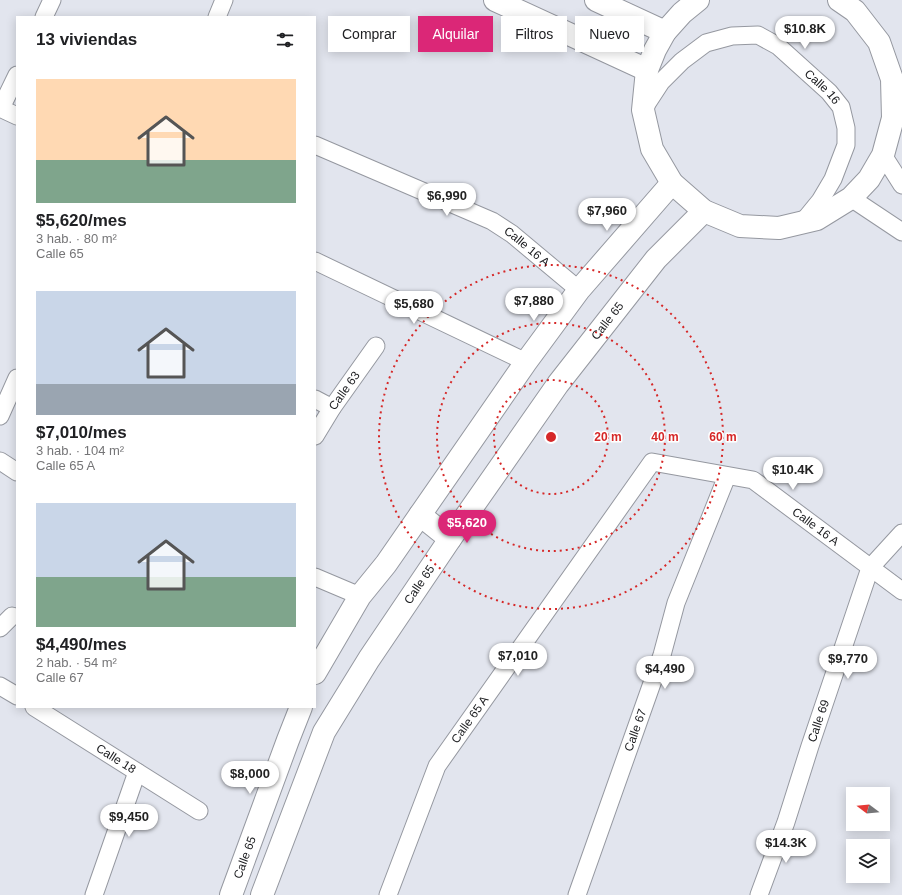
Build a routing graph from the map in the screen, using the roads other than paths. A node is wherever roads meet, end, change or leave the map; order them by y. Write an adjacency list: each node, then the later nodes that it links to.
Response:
1 (52, 0): 7 (street)
2 (224, 0): 8 (street)
3 (495, 0): 10 (main road)
4 (596, 0): 9 (main road)
5 (698, 0): 9 (main road)
6 (839, 0): 16 (main road)
7 (44, 16)
8 (217, 16)
9 (665, 32): 10 (main road)
10 (648, 70): 13 (main road)
11 (16, 77): 12 (street)
12 (1, 108): 14 (street)
13 (643, 110): 17 (main road); 21 (street, Calle 16)
14 (16, 116)
15 (316, 145): 24 (street, Calle 16 A)
16 (883, 155): 18 (street); 19 (main road)
17 (672, 183): 20 (main road); 24 (main road)
18 (902, 185)
19 (851, 198): 21 (main road); 22 (street)
20 (704, 211): 21 (main road); 38 (main road, Calle 65)
21 (802, 223)
22 (902, 232)
23 (316, 261): 26 (street)
24 (579, 290): 26 (main road)
25 (376, 346): 29 (street, Calle 63)
26 (526, 362): 36 (main road)
27 (16, 380): 30 (street)
28 (316, 400): 29 (street)
29 (332, 408): 31 (street, Calle 63)
30 (0, 416)
31 (316, 434)
32 (0, 461): 34 (street)
33 (652, 462): 35 (street, Calle 16 A); 55 (street, Calle 65 A)
34 (16, 471)
35 (726, 476): 39 (street, Calle 16 A); 56 (street, Calle 67)
36 (420, 515): 38 (main road); 42 (main road)
37 (902, 533): 39 (street, Calle 69)
38 (450, 539): 54 (main road, Calle 65)
39 (870, 568): 41 (street, Calle 16 A); 57 (street, Calle 69)
40 (316, 577): 42 (street)
41 (902, 591)
42 (360, 596): 45 (main road)
43 (12, 616): 44 (street)
44 (0, 628)
45 (316, 671)
46 (0, 686): 47 (street)
47 (16, 695)
48 (36, 708): 50 (street, Calle 18)
49 (301, 708): 53 (main road, Calle 65)
50 (137, 772): 51 (street, Calle 18); 52 (street)
51 (198, 811)
52 (94, 895)
53 (231, 895)
54 (262, 895)
55 (388, 895)
56 (577, 895)
57 (759, 895)

